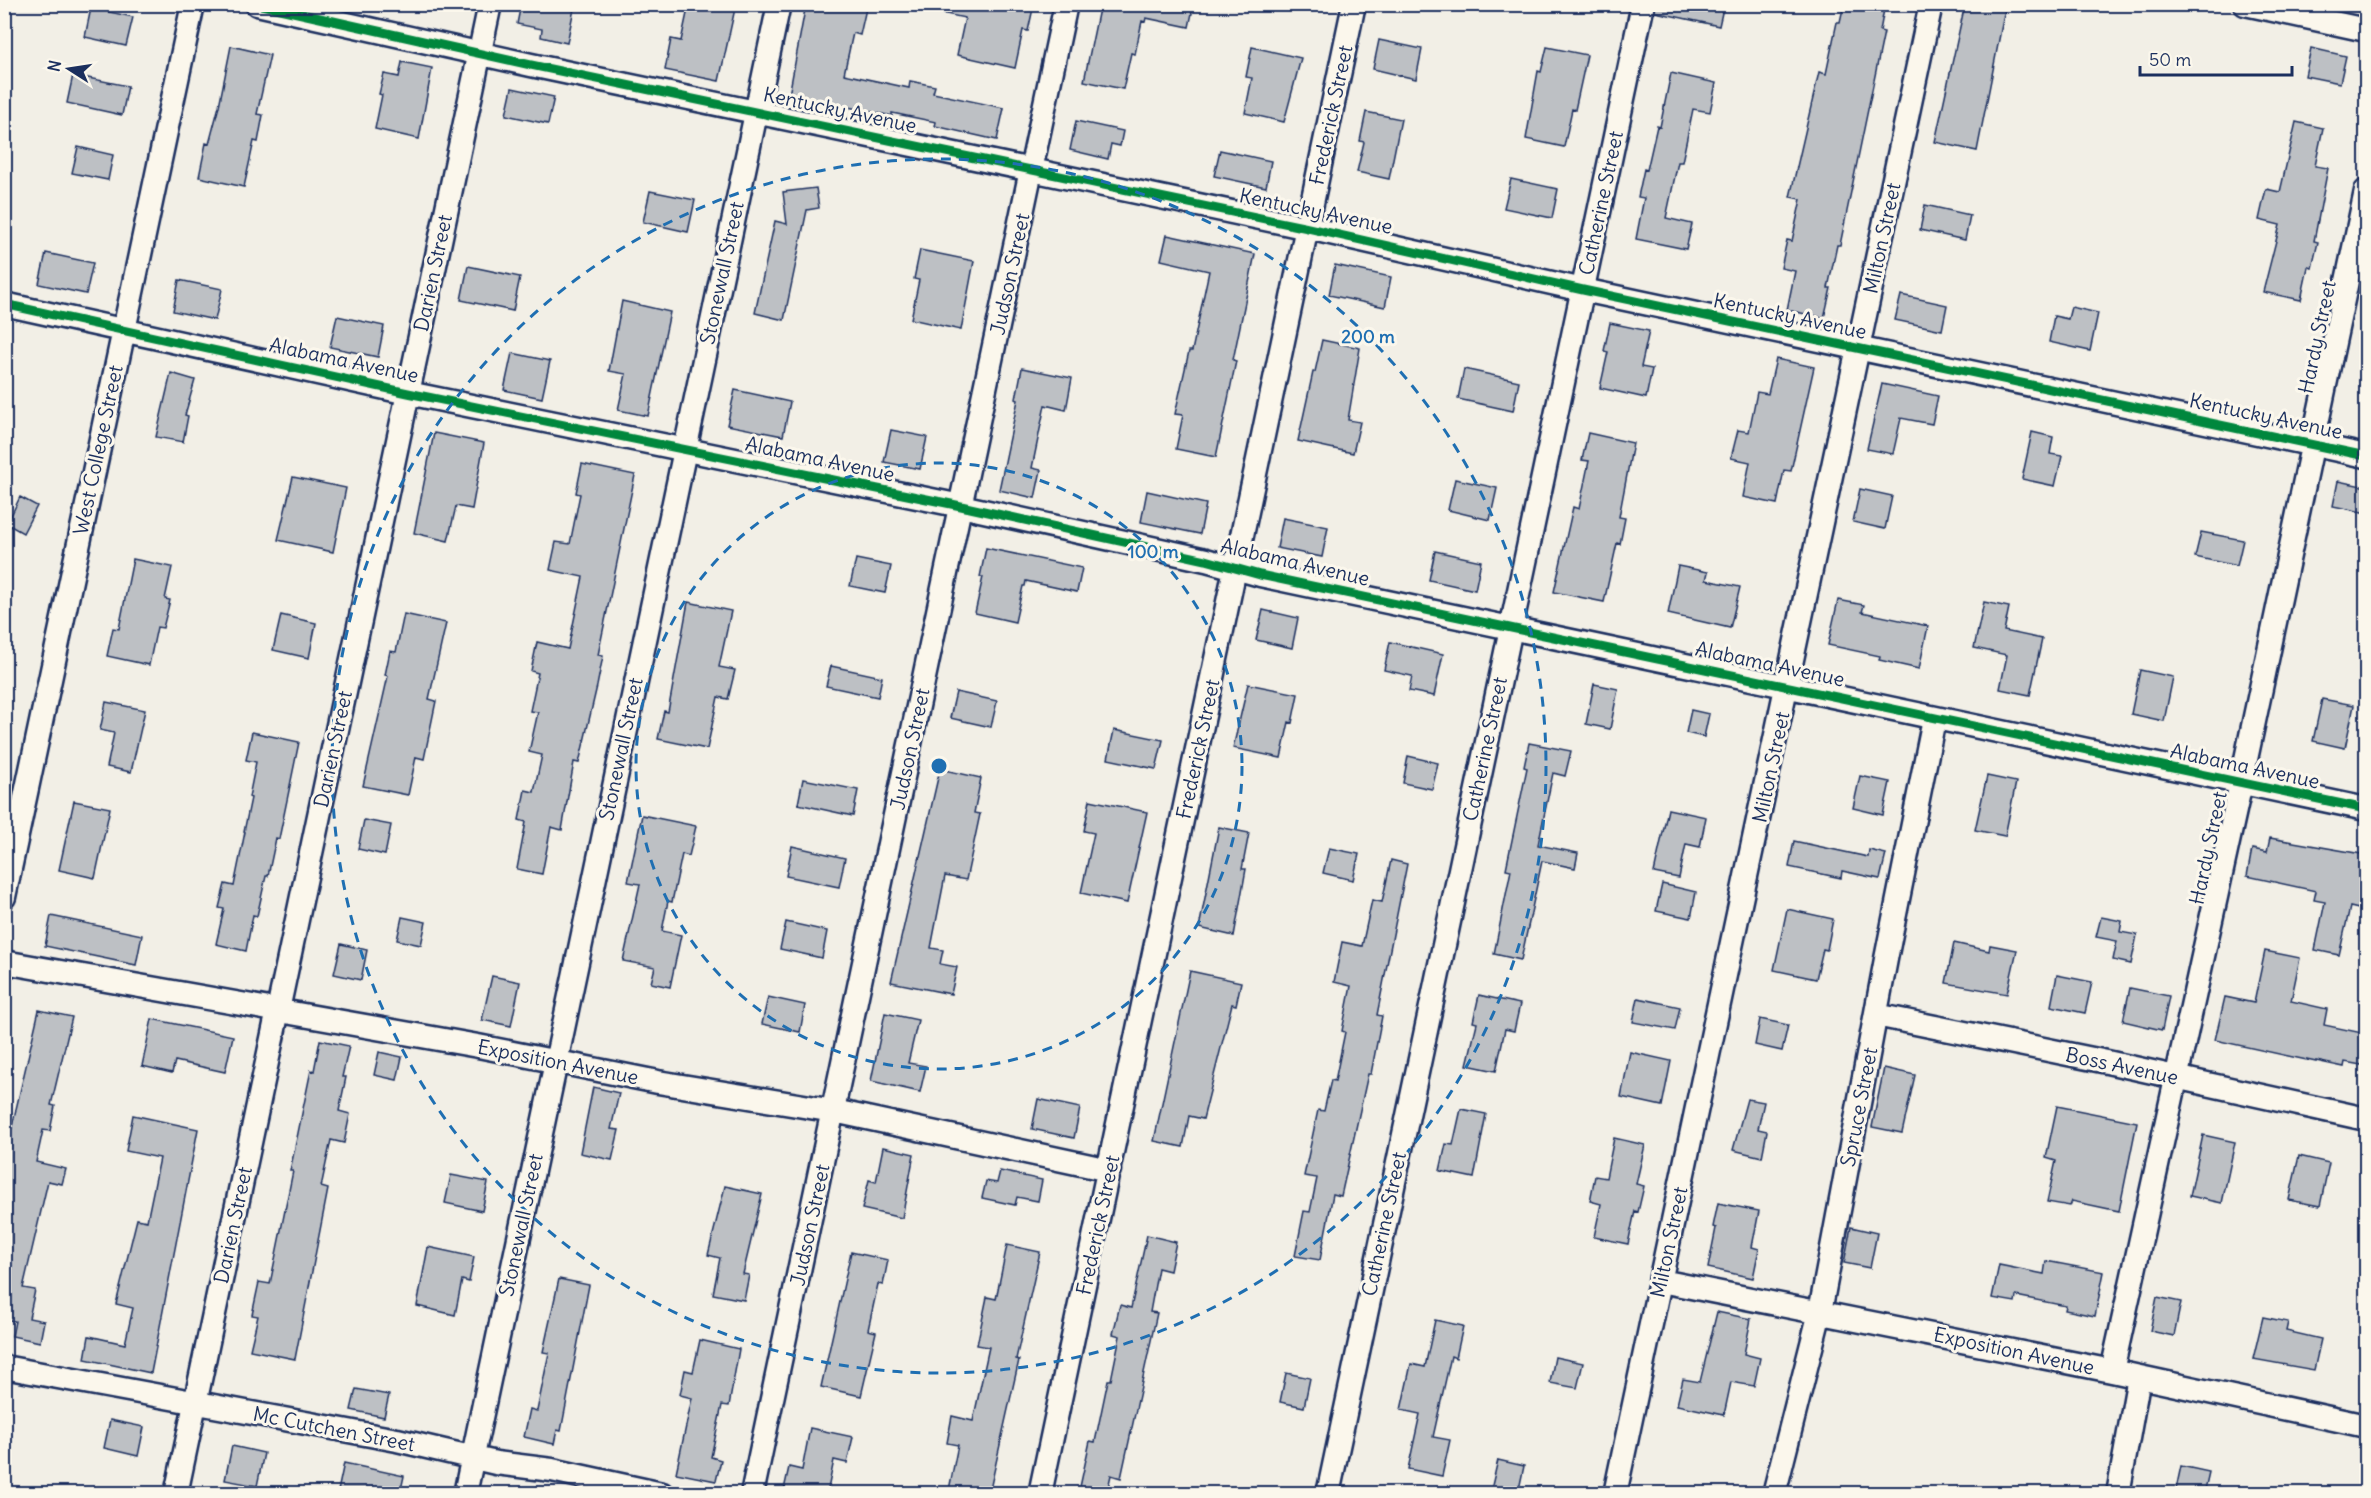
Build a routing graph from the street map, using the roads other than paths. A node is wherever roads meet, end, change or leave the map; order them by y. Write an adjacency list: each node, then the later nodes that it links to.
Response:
1 (193, 4): 18 (street, West College Street)
2 (256, 4): 11 (street, Kentucky Avenue)
3 (490, 4): 11 (street, Darien Street)
4 (779, 4): 12 (street, Stonewall Street)
5 (1066, 4): 13 (street, Judson Street)
6 (1354, 4): 15 (street, Frederick Street)
7 (1643, 4): 16 (street, Catherine Street)
8 (1931, 4): 19 (street, Milton Street)
9 (2245, 4): 10 (street)
10 (2367, 30)
11 (480, 53): 12 (street, Kentucky Avenue); 20 (street, Darien Street)
12 (756, 111): 13 (street, Kentucky Avenue); 22 (street, Stonewall Street)
13 (1032, 169): 15 (street, Kentucky Avenue); 24 (street, Judson Street)
14 (2367, 191): 21 (street, Hardy Street)
15 (1308, 228): 16 (street, Kentucky Avenue); 25 (street, Frederick Street)
16 (1583, 290): 19 (street, Kentucky Avenue); 26 (street, Catherine Street)
17 (4, 304): 18 (street, Alabama Avenue)
18 (124, 330): 20 (street, Alabama Avenue); 31 (street, West College Street)
19 (1858, 349): 21 (street, Kentucky Avenue); 27 (street, Milton Street)
20 (408, 393): 22 (street, Alabama Avenue); 33 (street, Darien Street)
21 (2313, 444): 23 (street, Kentucky Avenue); 29 (street, Hardy Street)
22 (684, 450): 24 (street, Alabama Avenue); 35 (street, Stonewall Street)
23 (2367, 456)
24 (961, 506): 25 (street, Alabama Avenue); 37 (street, Judson Street)
25 (1236, 568): 26 (street, Alabama Avenue); 39 (street, Frederick Street)
26 (1511, 628): 27 (street, Alabama Avenue); 53 (street, Catherine Street)
27 (1788, 686): 28 (street, Alabama Avenue); 40 (street, Milton Street)
28 (1934, 719): 29 (street, Alabama Avenue); 34 (street, Spruce Street)
29 (2241, 783): 30 (street, Alabama Avenue); 36 (street, Hardy Street)
30 (2367, 809)
31 (4, 897)
32 (4, 962): 33 (street, Exposition Avenue)
33 (278, 1011): 35 (street, Exposition Avenue); 45 (street, Darien Street)
34 (1876, 1015): 36 (street, Boss Avenue); 41 (street, Spruce Street)
35 (555, 1062): 37 (street, Exposition Avenue); 47 (street, Stonewall Street)
36 (2177, 1078): 38 (street, Boss Avenue); 43 (street, Hardy Street)
37 (834, 1112): 39 (street, Exposition Avenue); 51 (street, Judson Street)
38 (2367, 1119)
39 (1109, 1170): 52 (street, Frederick Street)
40 (1660, 1281): 41 (street, Exposition Avenue); 54 (street, Milton Street)
41 (1820, 1312): 43 (street, Exposition Avenue); 55 (street, Spruce Street)
42 (4, 1367): 45 (street, Mc Cutchen Street)
43 (2112, 1371): 44 (street, Exposition Avenue)
44 (2139, 1377): 46 (street, Exposition Avenue); 56 (street)
45 (195, 1403): 47 (street, Mc Cutchen Street); 48 (street, Darien Street)
46 (2367, 1426)
47 (472, 1458): 49 (street, Stonewall Street); 50 (street, Mc Cutchen Street)
48 (176, 1494)
49 (465, 1494)
50 (662, 1494)
51 (752, 1494)
52 (1040, 1494)
53 (1328, 1494)
54 (1615, 1494)
55 (1774, 1494)
56 (2118, 1494)

